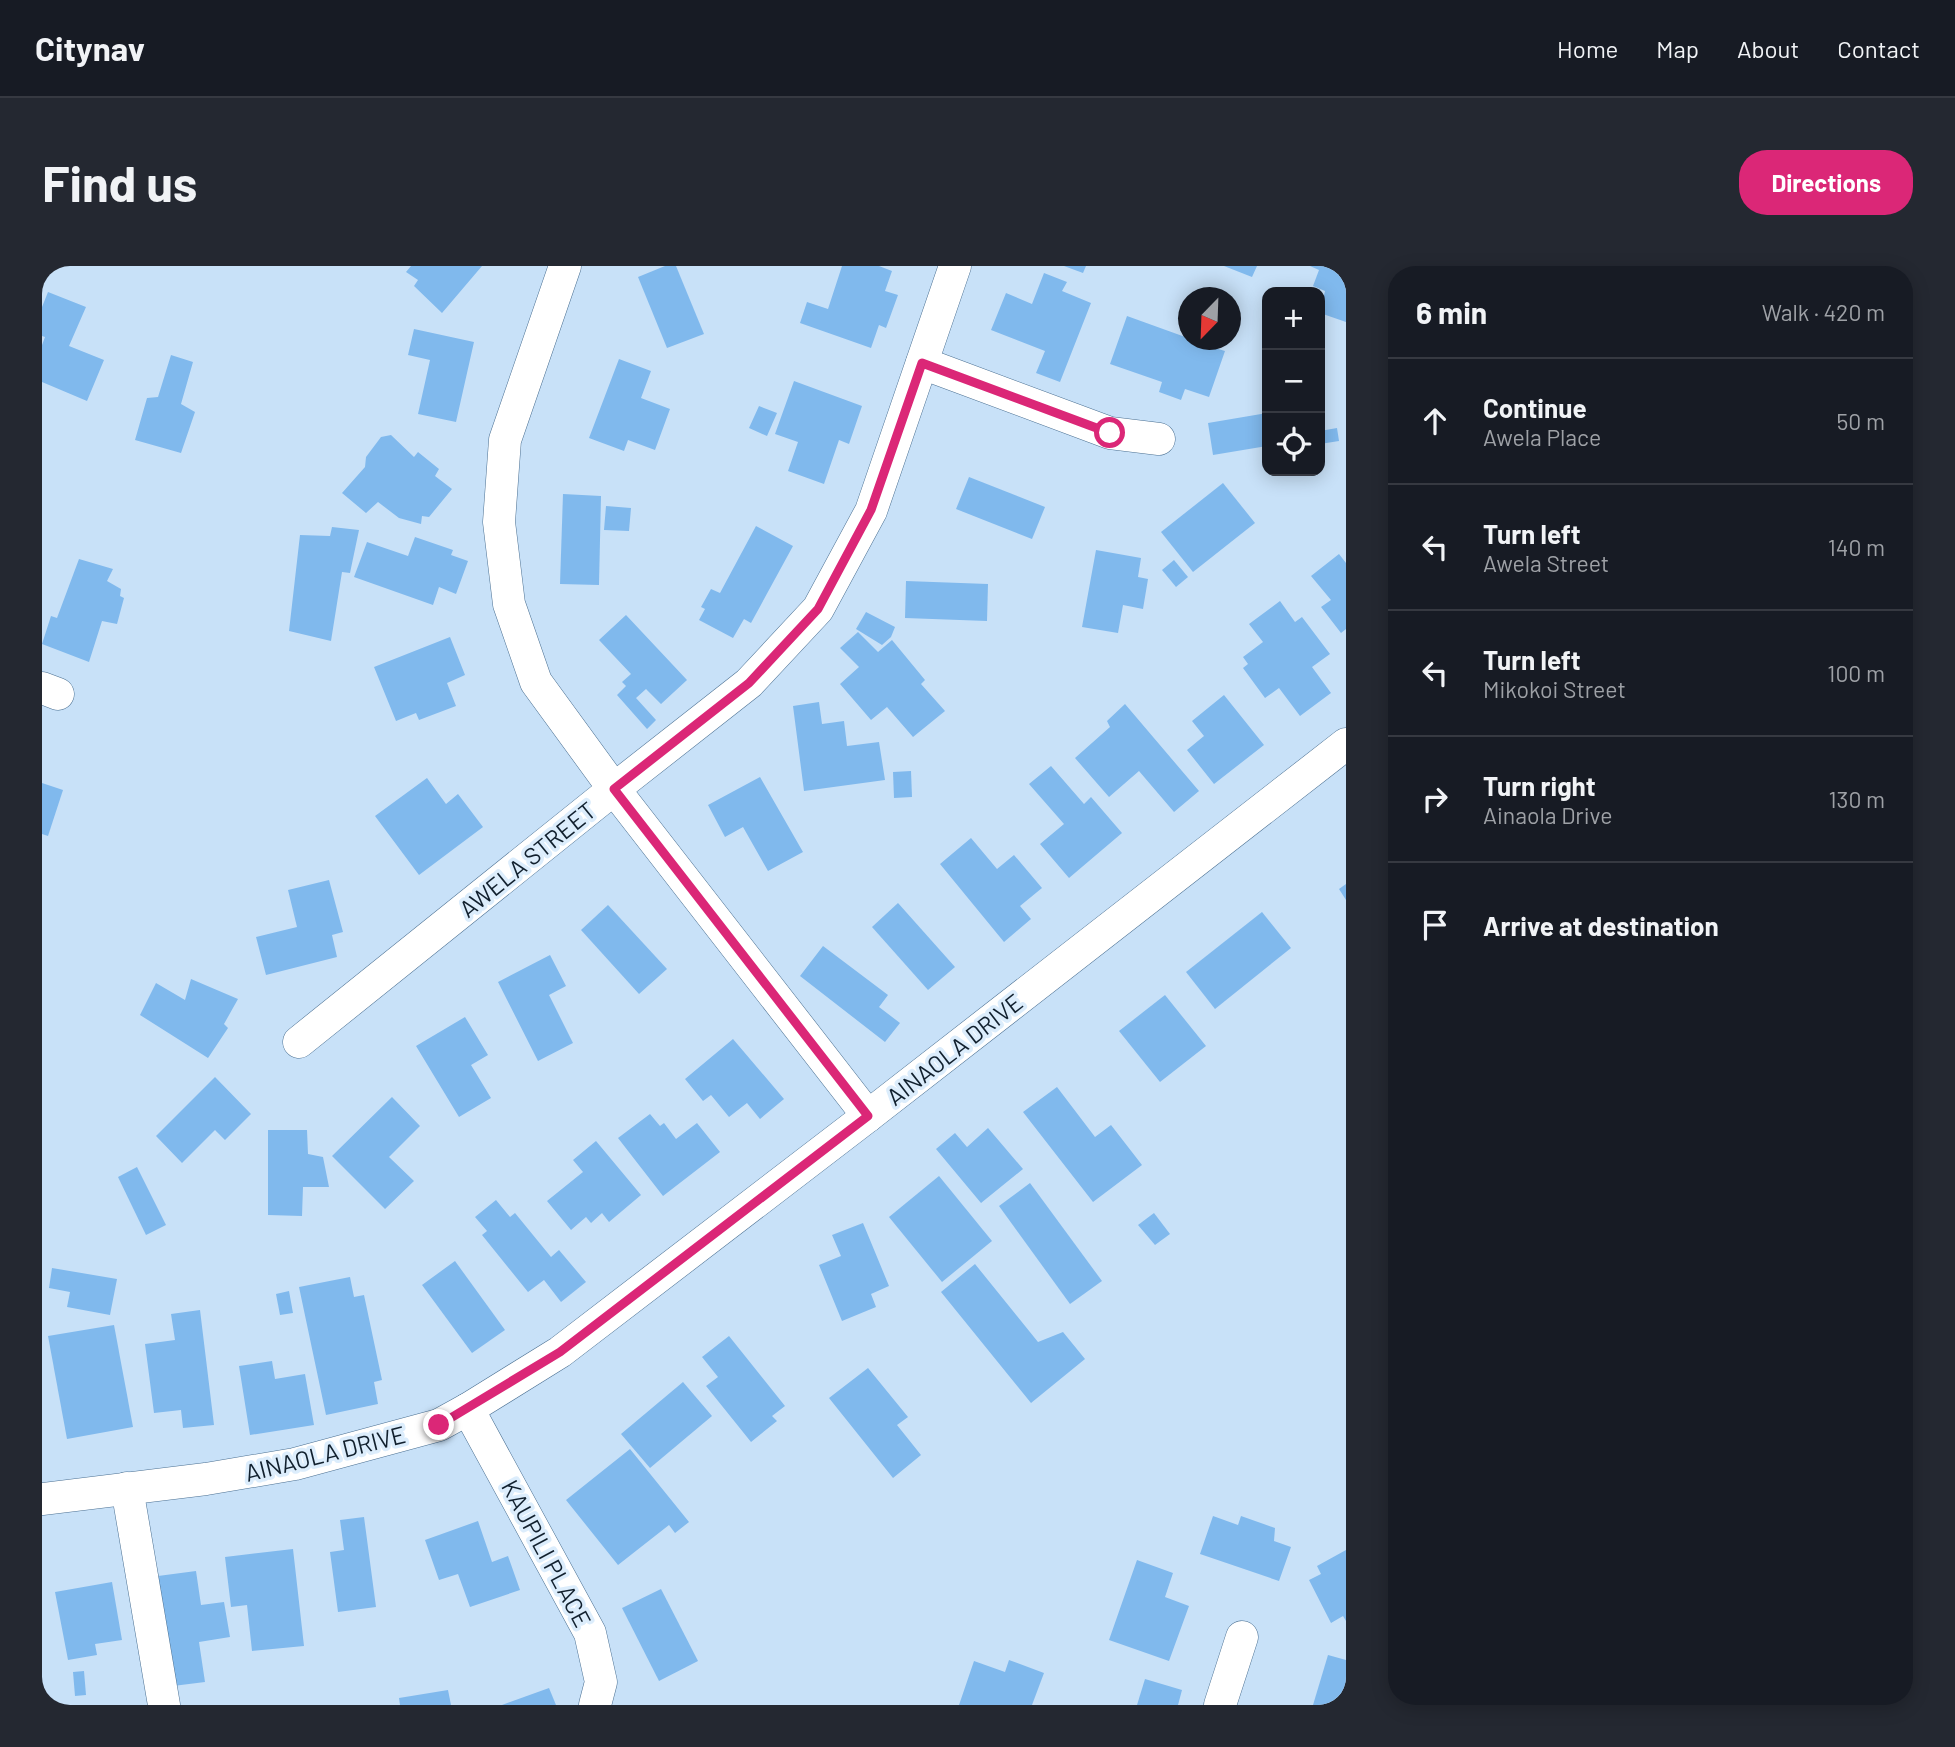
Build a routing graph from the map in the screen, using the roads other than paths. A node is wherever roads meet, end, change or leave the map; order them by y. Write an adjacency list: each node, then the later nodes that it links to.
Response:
1 (565, 266): 6 (street)
2 (955, 266): 3 (street, AWELA STREET)
3 (922, 363): 4 (street); 6 (street, AWELA STREET)
4 (1159, 439)
5 (1346, 744): 8 (street, AINAOLA DRIVE)
6 (614, 789): 7 (street, AWELA STREET); 8 (street)
7 (299, 1042)
8 (868, 1116): 9 (street, AINAOLA DRIVE)
9 (468, 1409): 10 (street, AINAOLA DRIVE); 13 (street, KAUPILI PLACE)
10 (127, 1488): 11 (street, AINAOLA DRIVE); 14 (street)
11 (42, 1499)
12 (1242, 1637): 17 (street)
13 (595, 1657): 15 (street, KAUPILI PLACE); 16 (street)
14 (164, 1705)
15 (595, 1705)
16 (622, 1705)
17 (1220, 1705)

